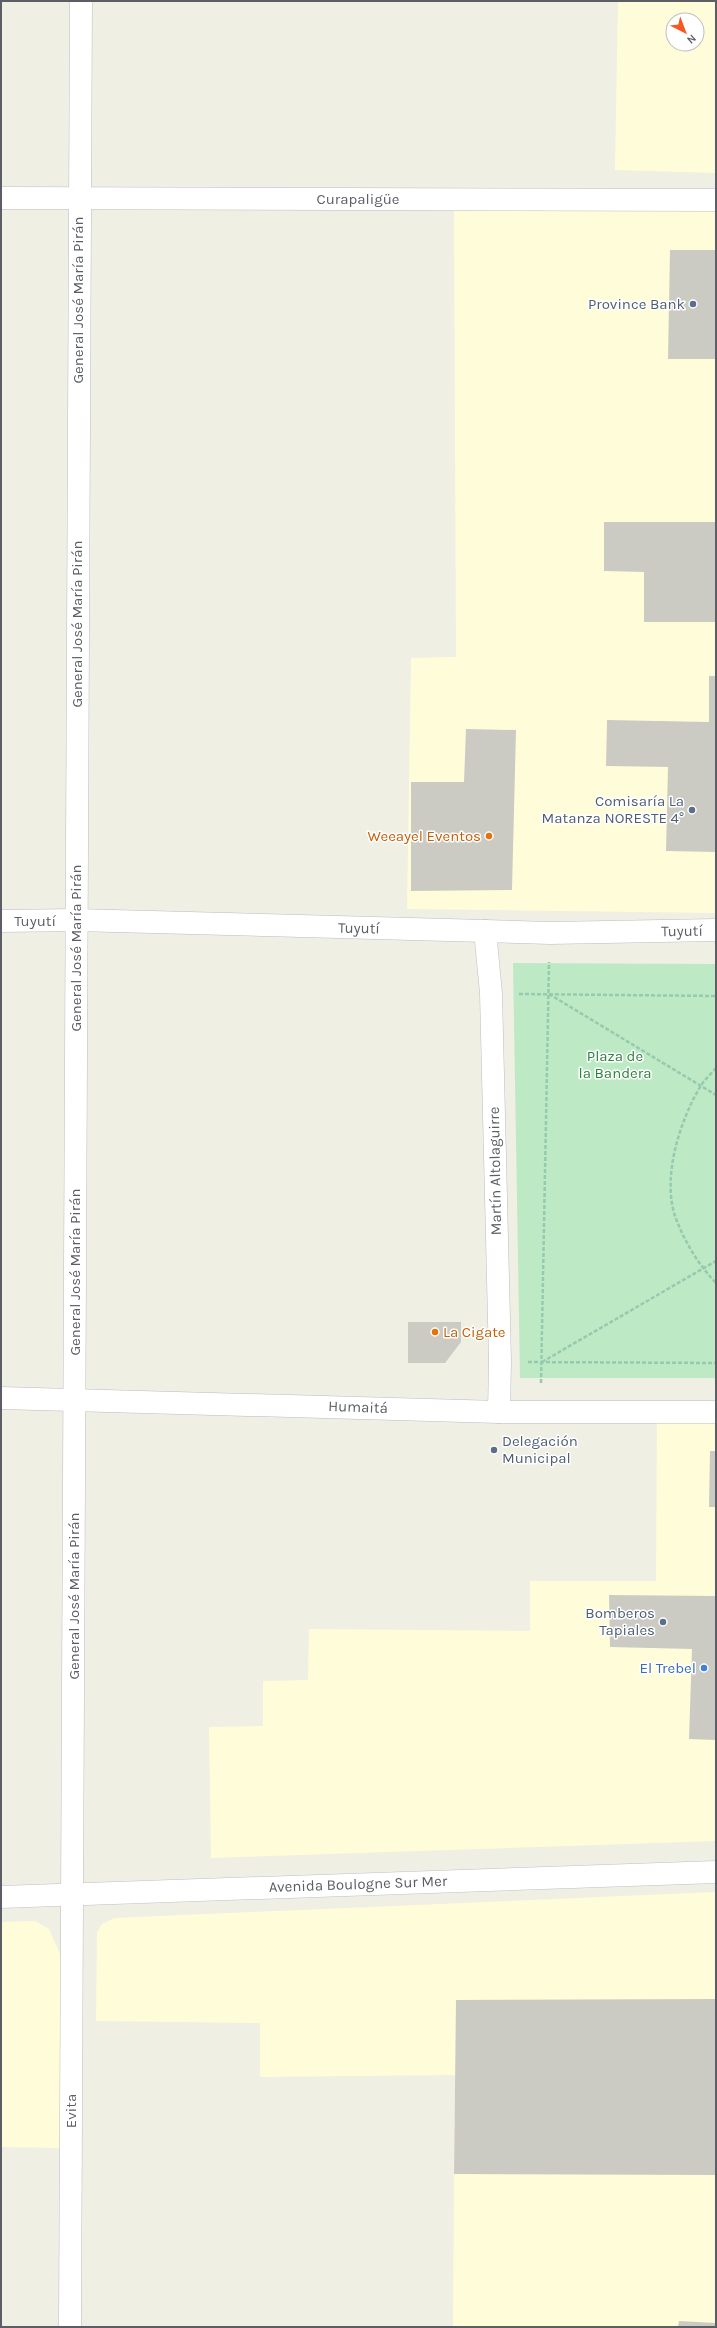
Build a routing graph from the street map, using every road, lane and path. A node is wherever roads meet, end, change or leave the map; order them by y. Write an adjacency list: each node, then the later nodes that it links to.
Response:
1 (81, 1): 3 (street, General José María Pirán)
2 (1, 198): 3 (street, Curapaligüe)
3 (79, 198): 4 (street, Curapaligüe); 5 (street, General José María Pirán)
4 (716, 200)
5 (76, 920): 6 (street, Tuyutí); 8 (street, Tuyutí); 23 (street, General José María Pirán)
6 (1, 921)
7 (716, 930): 9 (street, Tuyutí)
8 (485, 931): 9 (street, Tuyutí); 10 (street, Martín Altolaguirre)
9 (550, 933): 11 (path)
10 (491, 993): 11 (path); 19 (street, Martín Altolaguirre)
11 (548, 994): 12 (path); 14 (path); 20 (path)
12 (716, 996)
13 (716, 1068): 14 (path)
14 (700, 1086): 15 (path); 17 (path)
15 (716, 1095)
16 (716, 1261): 17 (path)
17 (702, 1269): 18 (path); 20 (path)
18 (716, 1283)
19 (500, 1361): 20 (path); 24 (street, Martín Altolaguirre)
20 (541, 1362): 21 (path); 25 (path)
21 (716, 1363)
22 (1, 1398): 23 (street, Humaitá)
23 (75, 1398): 24 (street, Humaitá); 28 (street, General José María Pirán)
24 (499, 1412): 25 (street, Humaitá)
25 (540, 1412): 26 (street, Humaitá)
26 (716, 1412)
27 (716, 1872): 28 (street, Avenida Boulogne Sur Mer)
28 (72, 1894): 29 (street, Avenida Boulogne Sur Mer); 30 (street, Evita)
29 (1, 1897)
30 (70, 2327)

